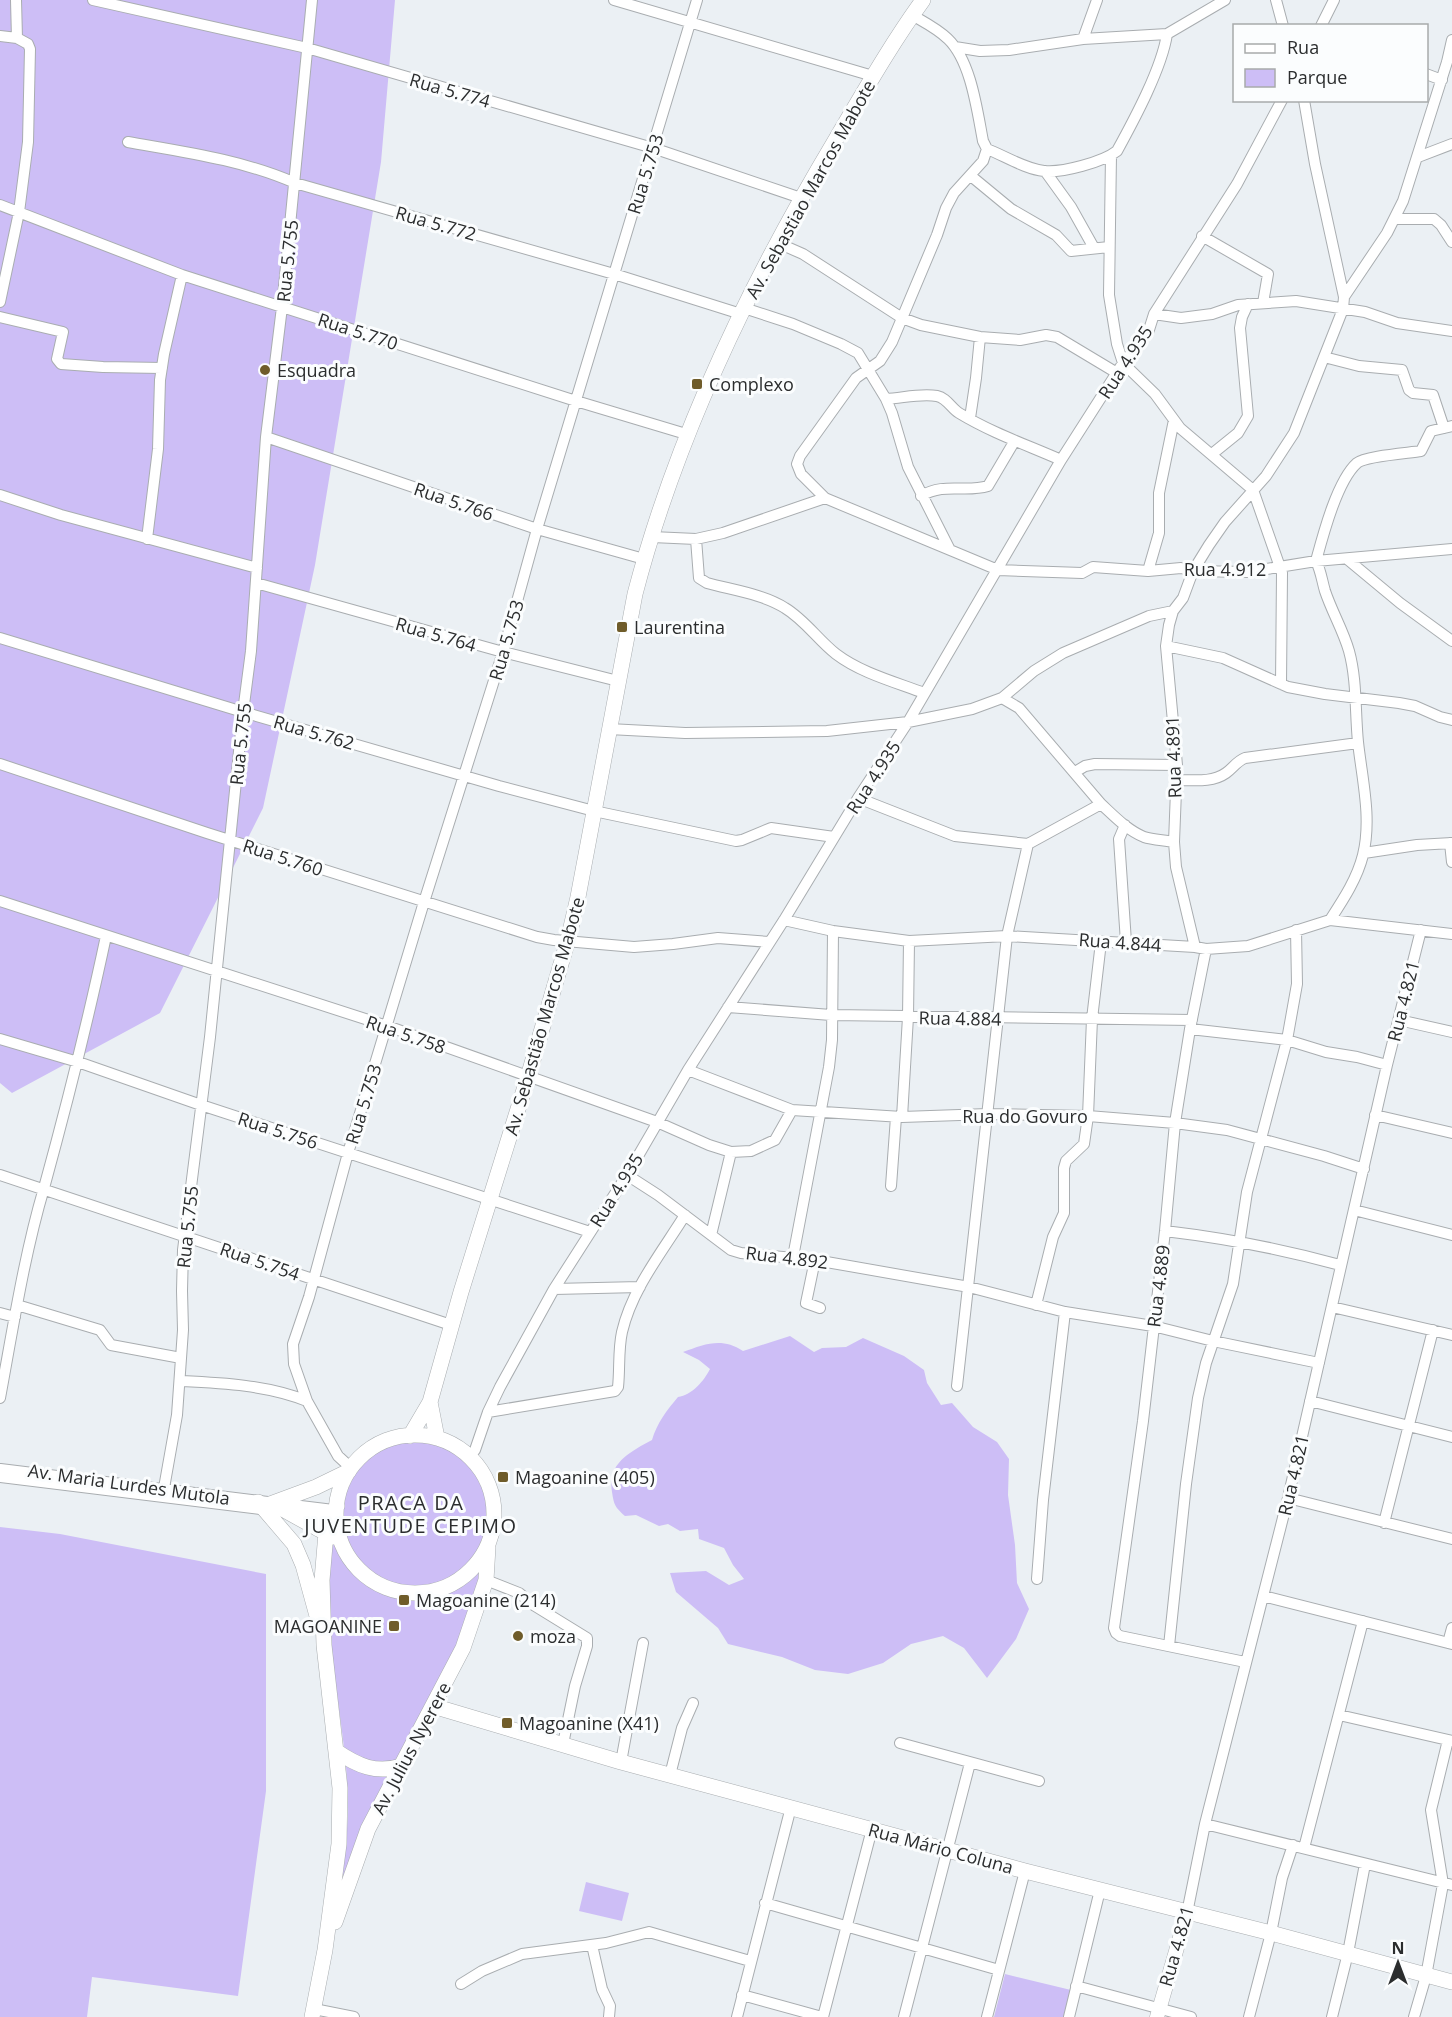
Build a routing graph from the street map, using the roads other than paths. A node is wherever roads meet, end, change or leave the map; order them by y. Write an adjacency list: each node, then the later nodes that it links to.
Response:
1 (16, 0): 19 (street)
2 (94, 0): 23 (street, Rua 5.774)
3 (312, 0): 23 (street, Rua 5.755)
4 (614, 0): 14 (street)
5 (697, 0): 14 (street, Rua 5.753)
6 (923, 0): 13 (main road, Av. Sebastiao Marcos Mabote)
7 (1097, 0): 20 (street)
8 (1198, 0): 12 (street)
9 (1225, 0): 12 (street)
10 (1276, 0): 15 (street)
11 (1334, 0): 16 (street)
12 (1209, 9): 17 (street)
13 (912, 15): 22 (street); 25 (main road, Av. Sebastiao Marcos Mabote)
14 (691, 23): 25 (street); 31 (street, Rua 5.753)
15 (1282, 24)
16 (1322, 24)
17 (1167, 34): 20 (street); 33 (street)
18 (0, 36): 19 (street)
19 (17, 38): 40 (street)
20 (1083, 39): 22 (street)
21 (1452, 40): 26 (street)
22 (955, 47): 32 (street)
23 (307, 48): 31 (street, Rua 5.774); 37 (street, Rua 5.755)
24 (1428, 75): 26 (street)
25 (873, 76): 38 (main road, Av. Sebastiao Marcos Mabote)
26 (1442, 80): 34 (street)
27 (1281, 102): 42 (street, Rua 4.935)
28 (1304, 102): 49 (street)
29 (128, 142): 37 (street, Rua 5.772)
30 (1452, 144): 34 (street)
31 (653, 148): 38 (street, Rua 5.774); 47 (street, Rua 5.753)
32 (987, 149): 35 (street); 36 (street)
33 (1111, 155): 35 (street); 45 (street)
34 (1418, 157): 41 (street)
35 (1045, 171): 46 (street)
36 (970, 176): 46 (street); 58 (street)
37 (295, 183): 47 (street, Rua 5.772); 53 (street, Rua 5.755)
38 (801, 198): 44 (main road, Av. Sebastiao Marcos Mabote)
39 (0, 205): 40 (street, Rua 5.770)
40 (19, 212): 48 (street, Rua 5.770); 50 (street)
41 (1395, 219): 43 (street); 49 (street)
42 (1202, 236): 51 (street); 56 (street, Rua 4.935)
43 (1452, 242)
44 (778, 243): 55 (main road, Av. Sebastiao Marcos Mabote); 58 (street)
45 (1109, 247): 46 (street); 62 (street)
46 (1094, 248)
47 (614, 274): 55 (street, Rua 5.772); 67 (street, Rua 5.753)
48 (182, 275): 53 (street, Rua 5.770); 63 (street)
49 (1344, 297): 54 (street, Rua 4.891)
50 (0, 302)
51 (1263, 303): 52 (street); 54 (street)
52 (1248, 304): 56 (street); 74 (street)
53 (282, 307): 67 (street, Rua 5.770); 72 (street, Rua 5.755)
54 (1343, 309): 59 (street); 61 (street, Rua 4.891)
55 (743, 311): 64 (street, Rua 5.772); 71 (main road, Av. Sebastiao Marcos Mabote)
56 (1154, 314): 62 (street, Rua 4.935)
57 (0, 317): 63 (street)
58 (902, 318): 60 (street); 64 (street)
59 (1452, 331)
60 (980, 337): 65 (street); 68 (street)
61 (1324, 357): 70 (street); 76 (street, Rua 4.891)
62 (1124, 363): 65 (street, Rua 4.935); 69 (street)
63 (162, 368): 82 (street)
64 (868, 369): 66 (street, Rua 5.772); 79 (street)
65 (1117, 373): 75 (street, Rua 4.935)
66 (886, 399): 68 (street); 78 (street, Rua 5.772)
67 (576, 401): 71 (street, Rua 5.770); 80 (street, Rua 5.753)
68 (970, 418): 73 (street)
69 (1174, 420): 74 (street); 92 (street)
70 (1448, 427): 88 (street)
71 (686, 434): 81 (main road, Av. Sebastiao Marcos Mabote)
72 (266, 437): 80 (street, Rua 5.766); 89 (street, Rua 5.755)
73 (1014, 442): 75 (street); 78 (street)
74 (1212, 454): 76 (street)
75 (1061, 460): 91 (street, Rua 4.935)
76 (1253, 490): 90 (street); 93 (street, Rua 4.891)
77 (0, 495): 82 (street)
78 (921, 496): 85 (street, Rua 5.772)
79 (825, 498): 83 (street); 85 (street)
80 (537, 529): 86 (street, Rua 5.766); 100 (street, Rua 5.753)
81 (652, 537): 83 (street); 86 (main road, Av. Sebastiao Marcos Mabote)
82 (147, 539): 89 (street)
83 (696, 539): 103 (street)
84 (1452, 549): 87 (street, Rua 4.912)
85 (950, 550): 91 (street)
86 (644, 559): 96 (main road, Av. Sebastiao Marcos Mabote)
87 (1347, 559): 88 (street, Rua 4.912); 98 (street)
88 (1316, 561): 90 (street, Rua 4.912); 104 (street)
89 (257, 568): 94 (street, Rua 5.755)
90 (1280, 568): 93 (street, Rua 4.912); 102 (street)
91 (998, 570): 92 (street, Rua 4.912); 103 (street, Rua 4.935)
92 (1148, 571): 93 (street, Rua 4.912)
93 (1193, 571): 95 (street, Rua 4.891)
94 (256, 583): 100 (street, Rua 5.764); 106 (street, Rua 5.755)
95 (1173, 611): 99 (street, Rua 4.891); 105 (street)
96 (629, 624): 101 (main road, Av. Sebastião Marcos Mabote)
97 (0, 638): 106 (street, Rua 5.762)
98 (1452, 641)
99 (1166, 646): 102 (street); 112 (street, Rua 4.891)
100 (503, 652): 101 (street, Rua 5.764); 114 (street, Rua 5.753)
101 (618, 681): 109 (main road, Av. Sebastião Marcos Mabote)
102 (1281, 684): 104 (street)
103 (924, 693): 108 (street, Rua 4.935)
104 (1355, 697): 107 (street); 110 (street)
105 (1002, 698): 108 (street); 113 (street)
106 (243, 712): 114 (street, Rua 5.762); 121 (street, Rua 5.755)
107 (1452, 720)
108 (909, 722): 109 (street); 116 (street, Rua 4.935)
109 (609, 729): 118 (main road, Av. Sebastião Marcos Mabote)
110 (1358, 743): 115 (street); 125 (street)
111 (0, 764): 121 (street, Rua 5.760)
112 (1177, 765): 113 (street); 115 (street, Rua 4.891)
113 (1075, 772): 117 (street)
114 (464, 774): 118 (street, Rua 5.762); 128 (street, Rua 5.753)
115 (1177, 780): 122 (street, Rua 4.891)
116 (858, 798): 120 (street, Rua 4.935); 124 (street)
117 (1101, 804): 119 (street); 124 (street)
118 (594, 811): 120 (street, Rua 5.762); 137 (main road, Av. Sebastião Marcos Mabote)
119 (1125, 825): 122 (street); 141 (street)
120 (834, 837): 129 (street, Rua 4.935)
121 (230, 840): 128 (street, Rua 5.760); 143 (street, Rua 5.755)
122 (1174, 842): 142 (street, Rua 4.891)
123 (1451, 843): 125 (street); 126 (street)
124 (1028, 844): 136 (street)
125 (1364, 853): 130 (street)
126 (1452, 862)
127 (0, 901): 135 (street, Rua 5.758)
128 (424, 902): 137 (street, Rua 5.760); 151 (street, Rua 5.753)
129 (784, 920): 133 (street, Rua 4.844); 139 (street, Rua 4.935)
130 (1330, 920): 131 (street, Rua 4.844); 132 (street, Rua 4.844)
131 (1296, 930): 142 (street, Rua 4.844); 154 (street)
132 (1421, 930): 134 (street, Rua 4.844); 149 (street, Rua 4.821)
133 (833, 931): 138 (street, Rua 4.844); 145 (street)
134 (1452, 933)
135 (106, 936): 143 (street, Rua 5.758); 155 (street)
136 (1007, 936): 138 (street, Rua 4.844); 140 (street, Rua 4.844); 147 (street)
137 (568, 940): 139 (street, Rua 5.760); 158 (main road, Av. Sebastião Marcos Mabote)
138 (909, 941): 146 (street)
139 (769, 942): 144 (street, Rua 4.935)
140 (1101, 942): 141 (street, Rua 4.844); 148 (street)
141 (1126, 942): 142 (street, Rua 4.844)
142 (1200, 948): 150 (street, Rua 4.889)
143 (217, 970): 151 (street, Rua 5.758); 159 (street, Rua 5.755)
144 (728, 1007): 145 (street, Rua 4.884); 157 (street, Rua 4.935)
145 (831, 1016): 146 (street, Rua 4.884); 161 (street)
146 (908, 1017): 147 (street, Rua 4.884); 165 (street)
147 (997, 1019): 148 (street, Rua 4.884); 162 (street)
148 (1092, 1019): 150 (street, Rua 4.884); 164 (street)
149 (1399, 1020): 152 (street); 156 (street, Rua 4.821)
150 (1191, 1024): 154 (street, Rua 4.884); 167 (street, Rua 4.889)
151 (387, 1026): 158 (street, Rua 5.758); 171 (street, Rua 5.753)
152 (1452, 1032)
153 (0, 1039): 155 (street, Rua 5.756)
154 (1287, 1040): 156 (street, Rua 4.884); 169 (street)
155 (78, 1062): 159 (street, Rua 5.756); 176 (street)
156 (1387, 1065): 163 (street, Rua 4.821)
157 (688, 1070): 160 (street, Rua do Govuro); 166 (street, Rua 4.935)
158 (528, 1077): 166 (street, Rua 5.758); 177 (main road, Av. Sebastião Marcos Mabote)
159 (201, 1105): 171 (street, Rua 5.756); 183 (street, Rua 5.755)
160 (792, 1110): 161 (street, Rua do Govuro); 170 (street, Rua 5.758)
161 (820, 1113): 165 (street, Rua do Govuro); 186 (street)
162 (988, 1114): 164 (street, Rua do Govuro); 165 (street, Rua do Govuro); 191 (street)
163 (1376, 1115): 168 (street); 172 (street, Rua 4.821)
164 (1088, 1116): 167 (street, Rua do Govuro); 193 (street)
165 (899, 1117): 175 (street)
166 (657, 1122): 170 (street, Rua 5.758); 174 (street, Rua 4.935)
167 (1175, 1123): 169 (street, Rua do Govuro); 180 (street, Rua 4.889)
168 (1452, 1133)
169 (1261, 1139): 172 (street, Rua do Govuro); 185 (street)
170 (731, 1152): 184 (street)
171 (348, 1153): 177 (street, Rua 5.756); 189 (street, Rua 5.753)
172 (1364, 1169): 178 (street, Rua 4.821)
173 (0, 1175): 176 (street, Rua 5.754)
174 (627, 1175): 179 (street, Rua 4.892); 181 (street, Rua 4.935)
175 (891, 1186)
176 (43, 1189): 183 (street, Rua 5.754); 196 (street)
177 (490, 1199): 181 (street, Rua 5.756); 199 (main road, Av. Sebastião Marcos Mabote)
178 (1354, 1210): 182 (street); 188 (street, Rua 4.821)
179 (685, 1215): 184 (street, Rua 4.892); 190 (street)
180 (1165, 1231): 185 (street); 200 (street, Rua 4.889)
181 (590, 1232): 192 (street, Rua 4.935)
182 (1452, 1235)
183 (185, 1236): 189 (street, Rua 5.754); 204 (street, Rua 5.755)
184 (711, 1236): 186 (street, Rua 4.892)
185 (1239, 1241): 188 (street); 203 (street)
186 (793, 1257): 187 (street, Rua 4.892)
187 (816, 1260): 191 (street, Rua 4.892); 195 (street)
188 (1340, 1265): 194 (street, Rua 4.821)
189 (312, 1279): 199 (street, Rua 5.754); 209 (street, Rua 5.753)
190 (640, 1287): 192 (street); 212 (street)
191 (969, 1287): 193 (street, Rua 4.892); 207 (street)
192 (554, 1289): 212 (street, Rua 4.935)
193 (1036, 1305): 197 (street, Rua 4.892)
194 (1332, 1307): 201 (street); 205 (street, Rua 4.821)
195 (820, 1308)
196 (16, 1311): 198 (street); 204 (street); 208 (street)
197 (1065, 1312): 200 (street, Rua 4.892); 230 (street)
198 (0, 1313)
199 (451, 1325): 211 (main road, Av. Sebastião Marcos Mabote)
200 (1153, 1326): 203 (street, Rua 4.892); 237 (street, Rua 4.889)
201 (1433, 1330): 202 (street); 213 (street)
202 (1452, 1335)
203 (1213, 1341): 205 (street, Rua 4.892); 237 (street)
204 (182, 1358): 206 (street, Rua 5.755)
205 (1318, 1363): 210 (street, Rua 4.821)
206 (180, 1381): 209 (street); 221 (street, Rua 5.755)
207 (957, 1386)
208 (0, 1398)
209 (308, 1401): 219 (street, Rua 5.753)
210 (1310, 1401): 213 (street); 222 (street, Rua 4.821)
211 (430, 1402): 214 (main road, Av. Sebastião Marcos Mabote); 216 (main road, Av. Sebastião Marcos Mabote)
212 (488, 1412): 217 (street, Rua 4.935)
213 (1409, 1427): 215 (street); 225 (street)
214 (410, 1436): 216 (main road); 219 (main road)
215 (1452, 1437)
216 (437, 1438): 217 (main road)
217 (469, 1456): 227 (main road)
218 (0, 1467): 221 (main road, Av. Maria Lurdes Mutola)
219 (350, 1469): 223 (main road); 224 (main road)
220 (0, 1473): 224 (main road)
221 (164, 1488): 223 (main road, Av. Maria Lurdes Mutola)
222 (1288, 1498): 225 (street); 232 (street, Rua 4.821)
223 (264, 1503): 226 (main road); 238 (main road)
224 (335, 1510): 226 (main road, Av. Julius Nyerere); 229 (main road)
225 (1383, 1523): 228 (street)
226 (326, 1533): 229 (main road); 238 (main road, Av. Julius Nyerere)
227 (490, 1538): 229 (main road); 231 (main road, Av. Julius Nyerere)
228 (1452, 1539)
229 (341, 1542)
230 (1037, 1579)
231 (486, 1580): 241 (main road, Av. Julius Nyerere); 245 (street)
232 (1263, 1596): 233 (street); 239 (street, Rua 4.821)
233 (1363, 1621): 236 (street); 242 (street)
234 (1452, 1628): 236 (street)
235 (643, 1643): 247 (street)
236 (1450, 1644)
237 (1169, 1646): 239 (street)
238 (325, 1652): 246 (main road, Av. Julius Nyerere)
239 (1245, 1662): 253 (street, Rua 4.821)
240 (693, 1703): 250 (street)
241 (437, 1707): 245 (main road, Rua Mário Coluna); 249 (main road, Av. Julius Nyerere)
242 (1339, 1715): 243 (street); 256 (street)
243 (1450, 1741): 260 (street)
244 (900, 1743): 248 (street)
245 (563, 1744): 247 (main road, Rua Mário Coluna)
246 (336, 1751): 249 (main road); 268 (main road, Av. Julius Nyerere)
247 (621, 1762): 250 (main road, Rua Mário Coluna)
248 (970, 1762): 251 (street); 257 (street)
249 (402, 1766): 268 (main road, Av. Julius Nyerere)
250 (670, 1775): 252 (main road, Rua Mário Coluna)
251 (1040, 1781)
252 (791, 1807): 254 (main road, Rua Mário Coluna); 262 (street)
253 (1205, 1824): 255 (street); 263 (street, Rua 4.821)
254 (872, 1829): 257 (main road, Rua Mário Coluna); 264 (street)
255 (1293, 1845): 256 (street); 265 (street)
256 (1304, 1848): 258 (street)
257 (948, 1849): 259 (main road, Rua Mário Coluna); 267 (street)
258 (1365, 1864): 260 (street); 269 (street)
259 (1025, 1871): 261 (main road, Rua Mário Coluna); 271 (street)
260 (1448, 1885): 272 (street)
261 (1100, 1890): 263 (main road, Rua Mário Coluna); 275 (street)
262 (765, 1903): 264 (street); 270 (street)
263 (1187, 1913): 265 (main road, Rua Mário Coluna); 277 (street, Rua 4.821)
264 (846, 1926): 267 (street); 282 (street)
265 (1271, 1933): 269 (main road, Rua Mário Coluna); 287 (street)
266 (592, 1945): 270 (street); 274 (street); 280 (street)
267 (922, 1949): 271 (street); 283 (street)
268 (325, 1950): 278 (main road, Av. Julius Nyerere)
269 (1348, 1953): 272 (main road, Rua Mário Coluna); 288 (street)
270 (750, 1961): 276 (street)
271 (999, 1970): 284 (street)
272 (1426, 1976): 273 (main road, Rua Mário Coluna); 289 (street)
273 (1452, 1982)
274 (461, 1984)
275 (1076, 1986): 277 (street); 285 (street)
276 (742, 1995): 281 (street); 282 (street)
277 (1158, 2012): 286 (street)
278 (313, 2013): 279 (street)
279 (354, 2017)
280 (609, 2017)
281 (737, 2017)
282 (822, 2017)
283 (904, 2017)
284 (987, 2017)
285 (1069, 2017)
286 (1191, 2017)
287 (1249, 2017)
288 (1332, 2017)
289 (1414, 2017)

